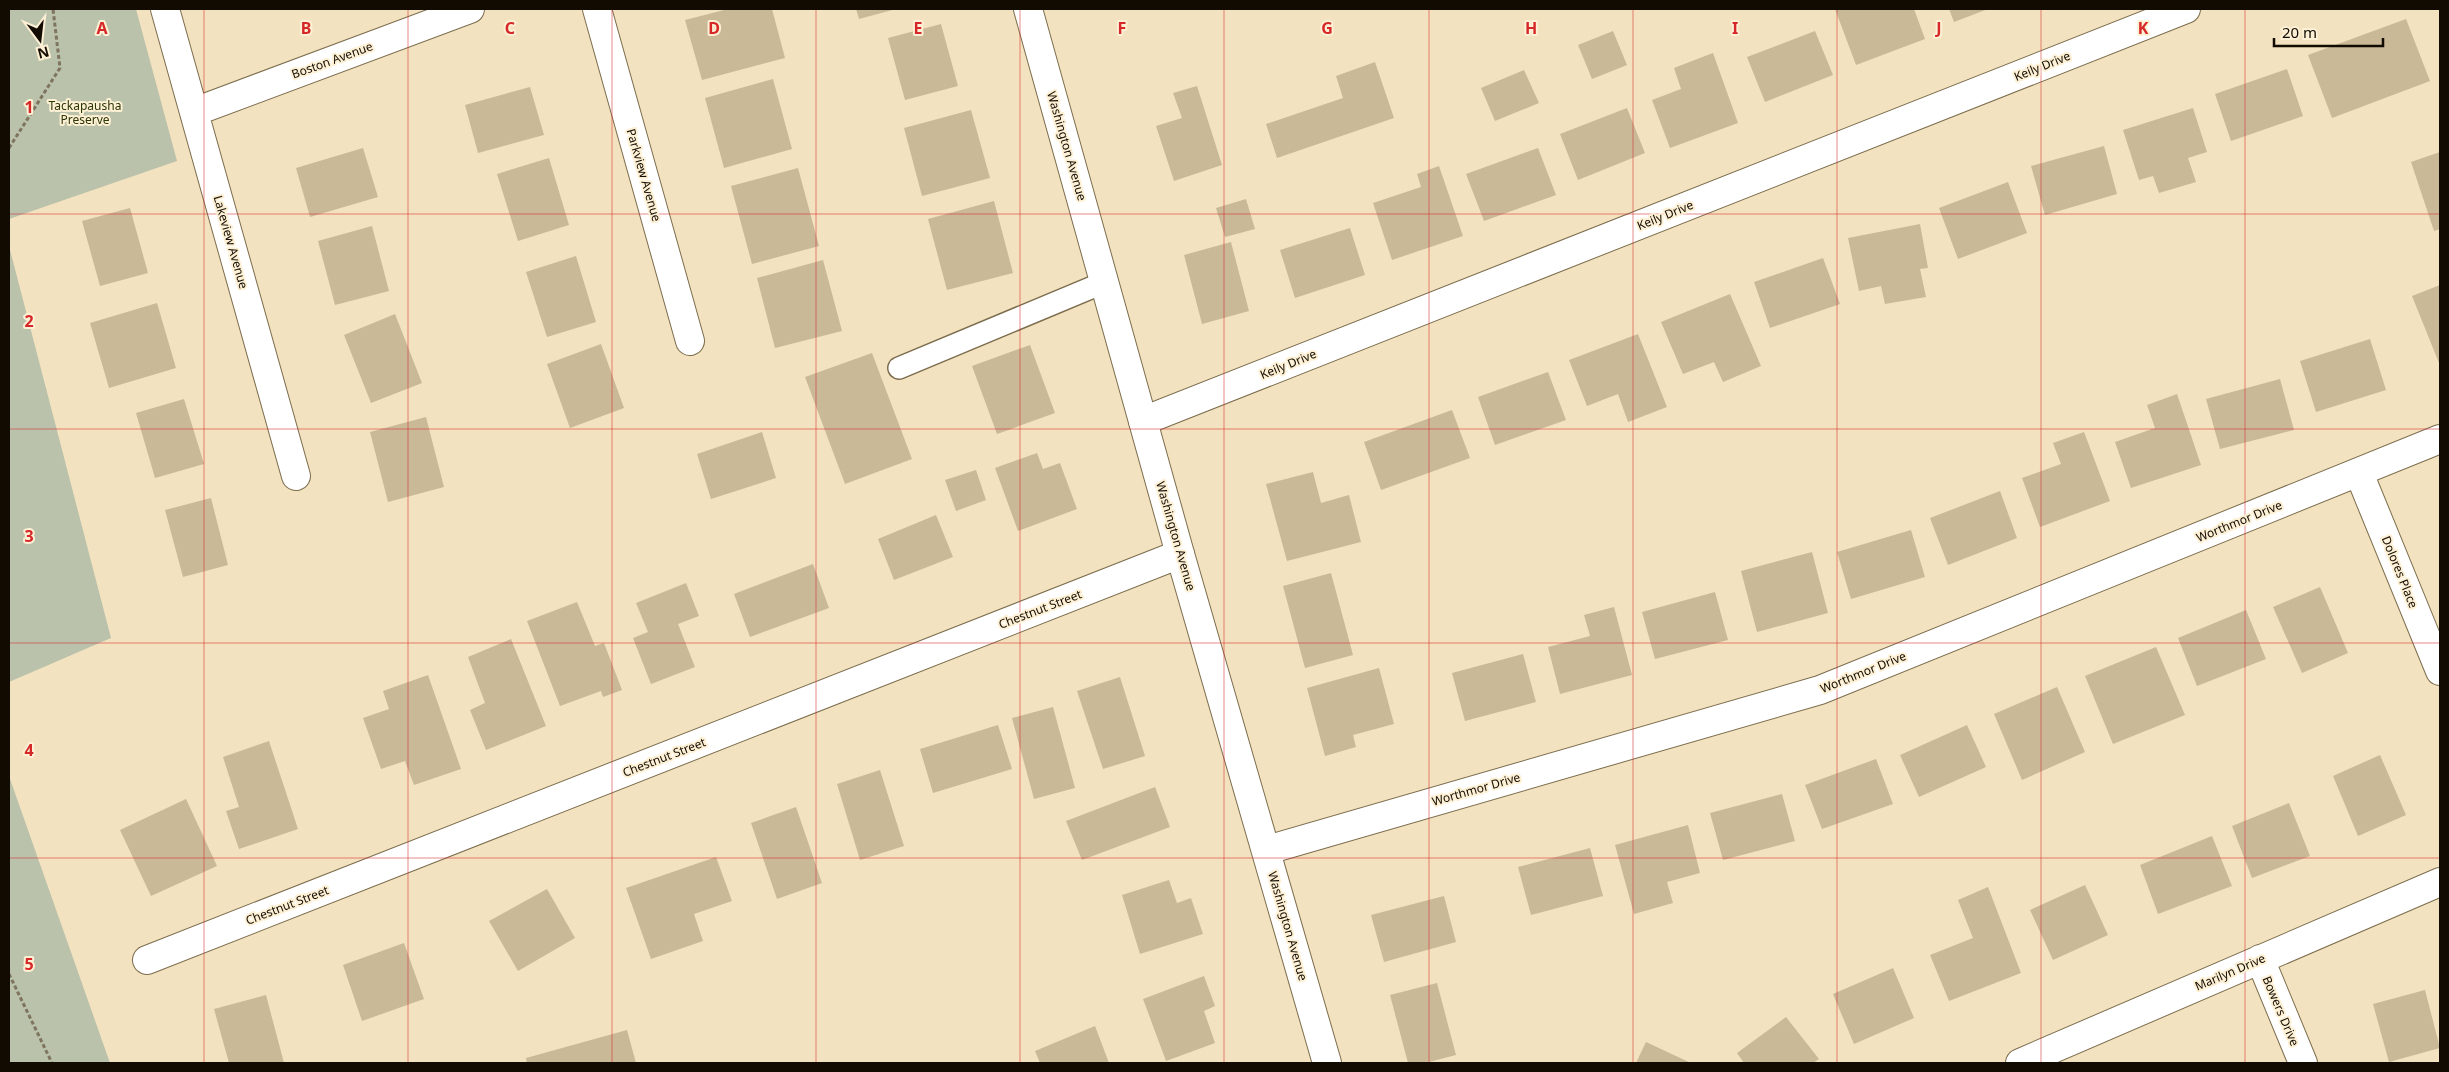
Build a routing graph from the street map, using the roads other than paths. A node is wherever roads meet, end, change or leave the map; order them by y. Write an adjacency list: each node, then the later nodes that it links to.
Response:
1 (165, 9): 6 (street, Lakeview Avenue)
2 (470, 9): 6 (street, Boston Avenue)
3 (597, 9): 8 (street, Parkview Avenue)
4 (1028, 9): 7 (street, Washington Avenue)
5 (2186, 9): 10 (street, Keily Drive)
6 (194, 112): 13 (street, Lakeview Avenue)
7 (1105, 282): 9 (lane); 10 (street, Washington Avenue)
8 (690, 341)
9 (900, 368)
10 (1143, 421): 14 (street, Washington Avenue)
11 (2440, 439): 12 (street, Worthmor Drive)
12 (2359, 473): 15 (street, Dolores Place); 16 (street, Worthmor Drive)
13 (296, 476)
14 (1180, 554): 16 (street, Washington Avenue); 19 (street, Chestnut Street)
15 (2440, 670)
16 (1267, 850): 20 (street, Washington Avenue)
17 (2440, 882): 18 (street, Marilyn Drive)
18 (2260, 959): 21 (street, Marilyn Drive); 22 (street, Bowers Drive)
19 (147, 960)
20 (1327, 1063)
21 (2020, 1063)
22 (2303, 1063)

